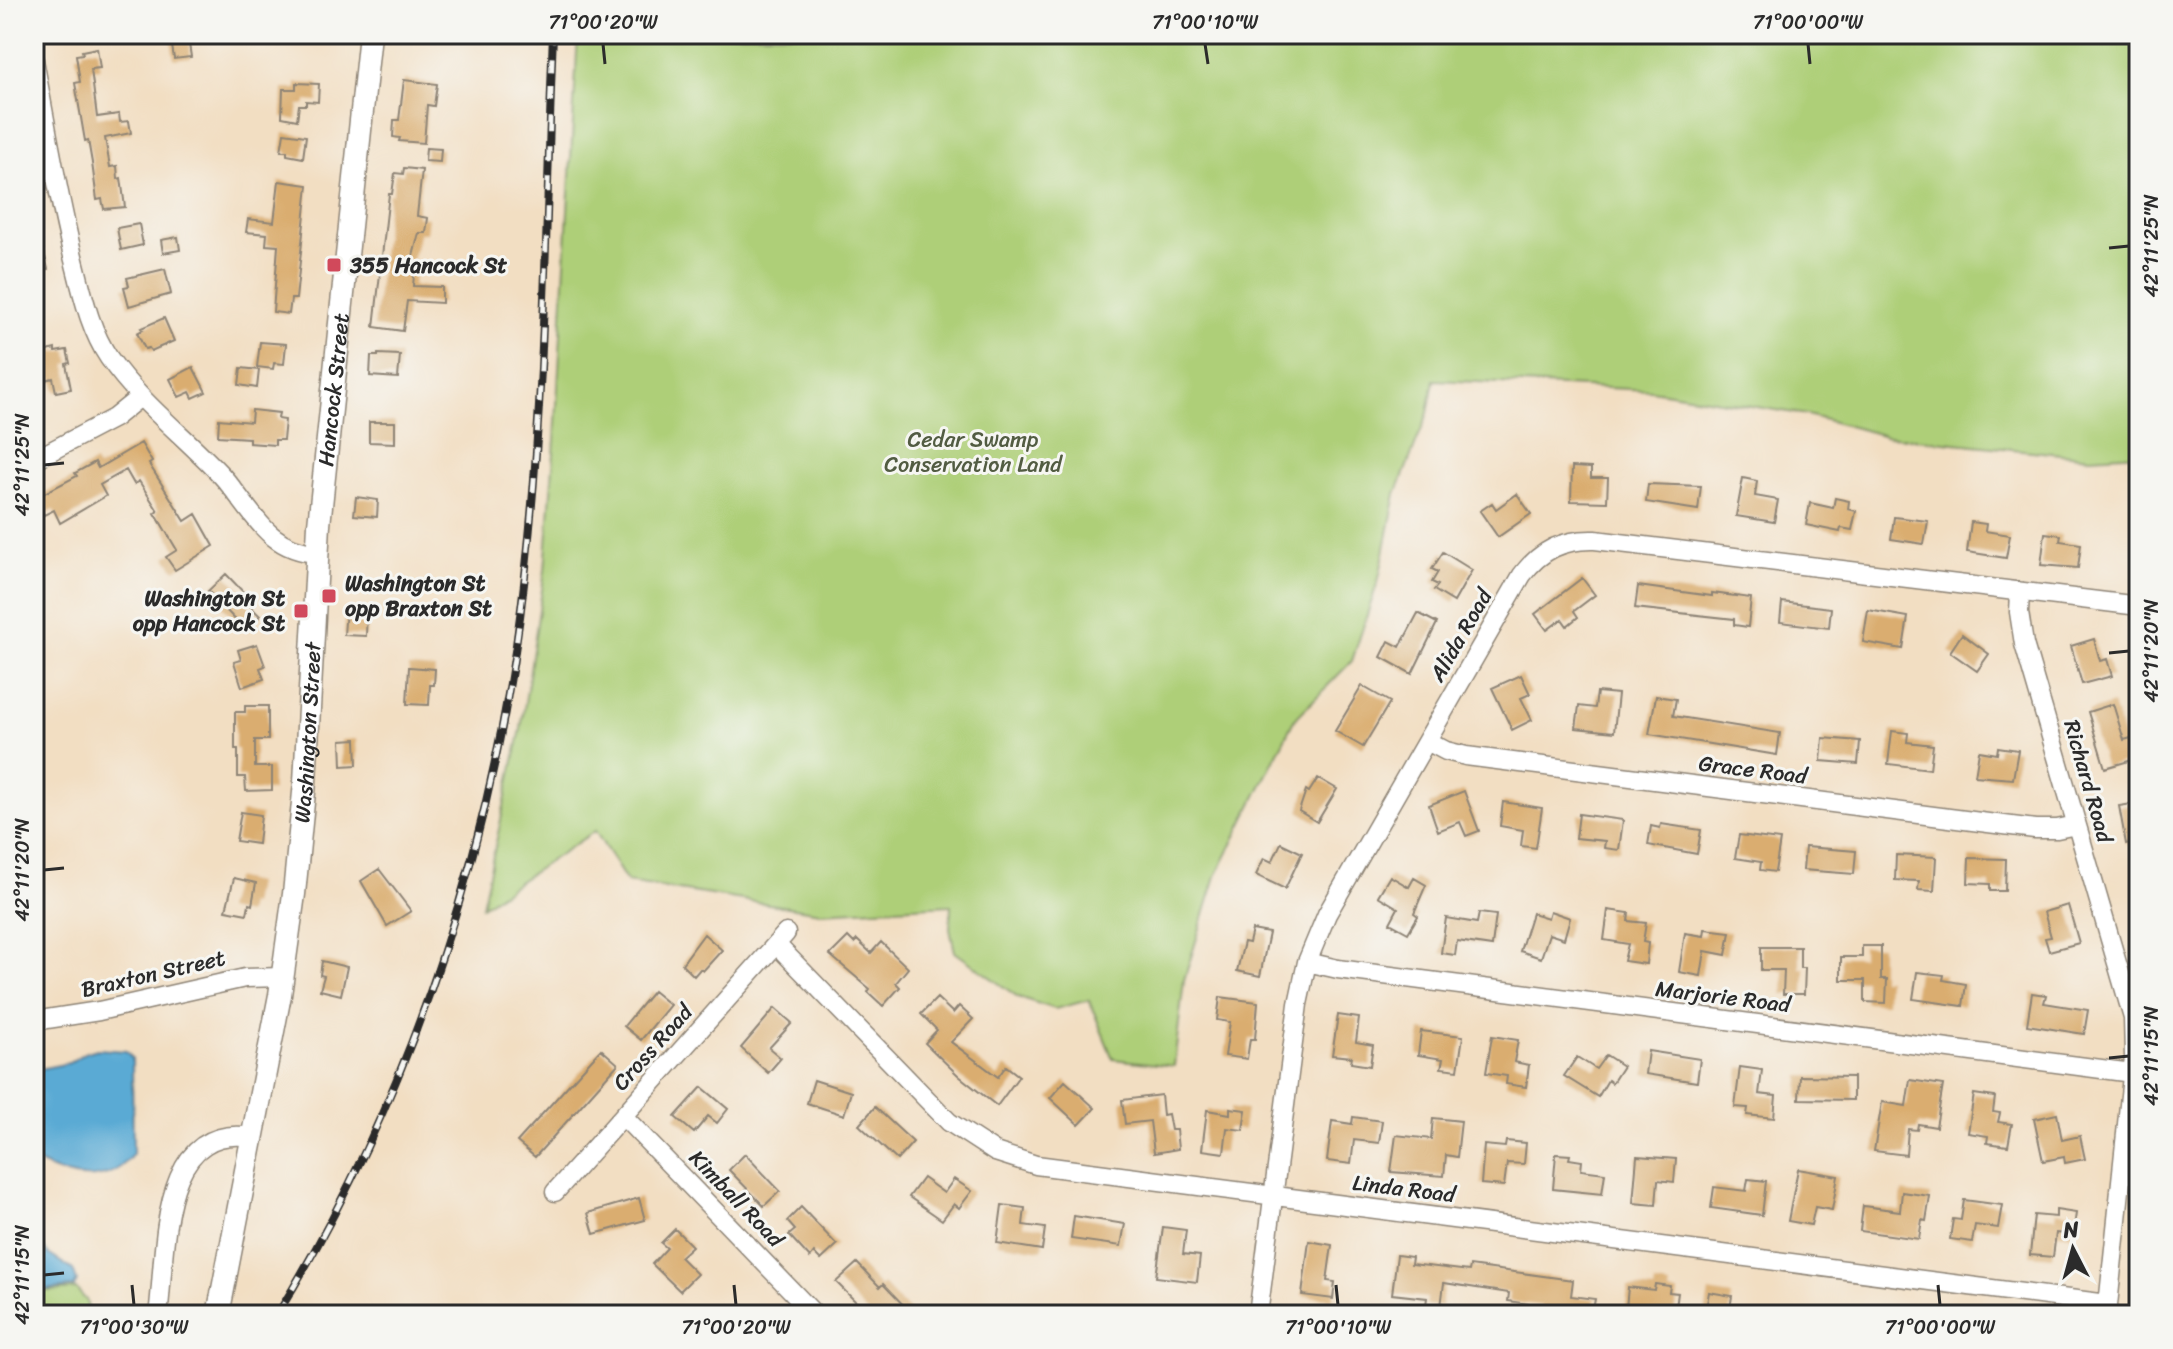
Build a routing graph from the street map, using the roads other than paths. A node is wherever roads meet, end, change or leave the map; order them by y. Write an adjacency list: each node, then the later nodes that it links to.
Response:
1 (370, 34): 5 (main road, Hancock Street)
2 (34, 60): 3 (street)
3 (140, 397): 4 (street); 5 (street)
4 (34, 460)
5 (317, 553): 12 (main road, Washington Street)
6 (2020, 593): 7 (street, Alida Road); 8 (street, Alida Road); 9 (street, Richard Road)
7 (2139, 606)
8 (1427, 741): 9 (street, Grace Road); 11 (street, Alida Road)
9 (2076, 825): 14 (street, Richard Road)
10 (781, 938): 15 (street, Cross Road); 19 (street, Linda Road)
11 (1307, 962): 14 (street, Marjorie Road); 19 (street, Alida Road)
12 (283, 977): 13 (street, Braxton Street); 16 (main road, Washington Street)
13 (34, 1021)
14 (2132, 1073): 17 (street, Richard Road)
15 (623, 1116): 18 (street, Cross Road); 23 (street, Kimball Road)
16 (252, 1137): 21 (street); 22 (main road, Washington Street)
17 (2130, 1190): 20 (street, Richard Road)
18 (555, 1192)
19 (1273, 1196): 20 (street, Linda Road); 24 (street, Alida Road)
20 (2108, 1310)
21 (158, 1315)
22 (218, 1315)
23 (815, 1315)
24 (1258, 1315)

